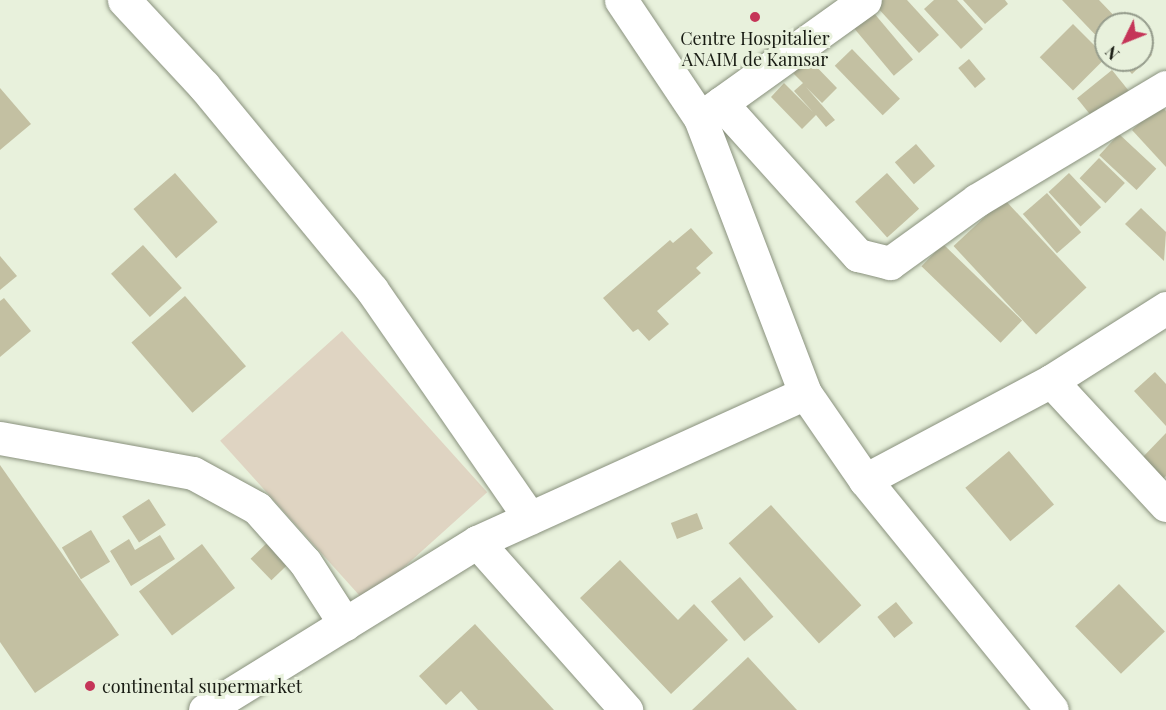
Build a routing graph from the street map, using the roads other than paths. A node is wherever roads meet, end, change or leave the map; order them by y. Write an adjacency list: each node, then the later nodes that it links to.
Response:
1 (124, 0): 12 (street)
2 (621, 0): 5 (street)
3 (866, 0): 5 (street)
4 (1166, 87): 5 (street)
5 (710, 110): 8 (street)
6 (1166, 308): 7 (street)
7 (1051, 381): 10 (street); 11 (street)
8 (805, 393): 10 (street); 12 (street)
9 (0, 438): 14 (street)
10 (865, 480): 17 (street)
11 (1166, 505)
12 (530, 518): 13 (street)
13 (477, 542): 14 (street); 16 (street)
14 (345, 624): 15 (street)
15 (205, 710)
16 (626, 710)
17 (1052, 710)

